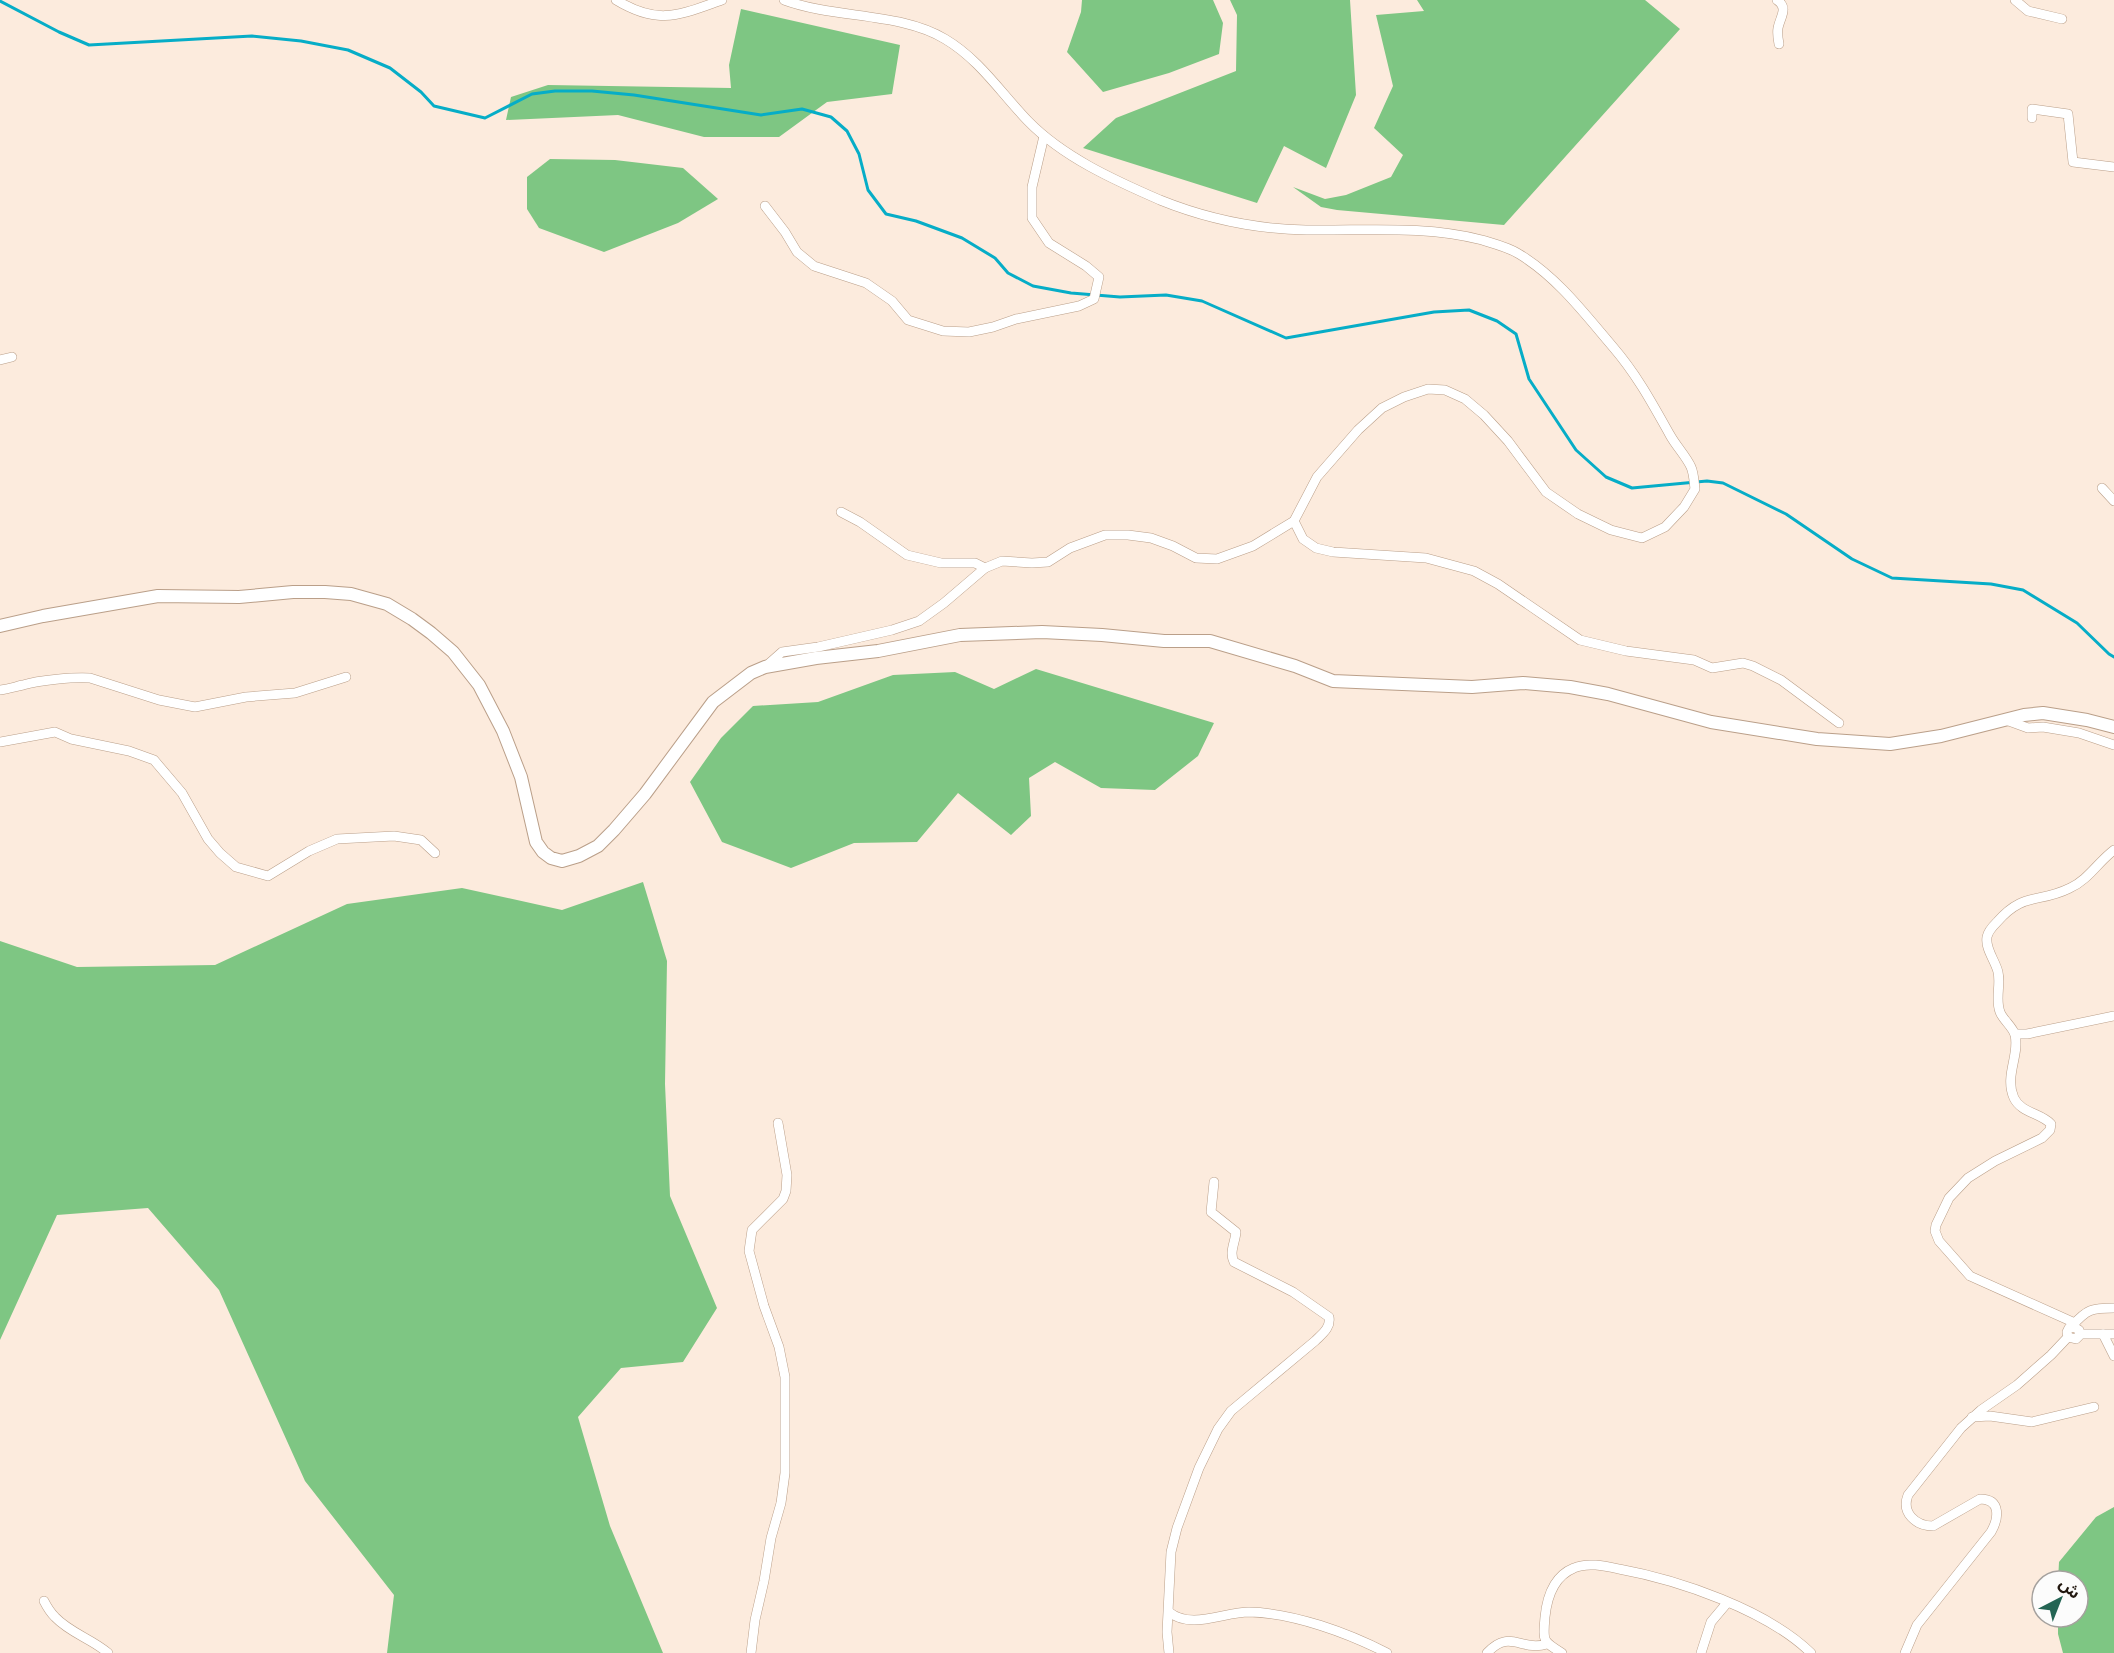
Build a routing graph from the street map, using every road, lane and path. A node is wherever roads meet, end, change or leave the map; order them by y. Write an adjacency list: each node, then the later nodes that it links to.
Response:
1 (616, 0): 2 (street)
2 (722, 0)
3 (784, 0): 9 (street)
4 (1777, 0): 7 (street)
5 (2014, 0): 6 (street)
6 (2062, 19)
7 (1779, 44)
8 (2032, 118): 10 (street)
9 (1044, 136): 11 (street); 17 (street)
10 (2114, 167)
11 (765, 206)
12 (12, 357): 13 (street)
13 (0, 360)
14 (2102, 488): 15 (street)
15 (2114, 501)
16 (841, 512): 18 (street)
17 (1294, 521): 18 (street); 24 (street)
18 (985, 568): 20 (street)
19 (0, 626): 20 (main road)
20 (765, 667): 23 (main road)
21 (346, 677): 22 (street)
22 (0, 690)
23 (2005, 720): 25 (main road); 27 (street)
24 (1839, 723)
25 (2114, 727)
26 (0, 742): 29 (street)
27 (2114, 745)
28 (2114, 850): 31 (street)
29 (435, 853)
30 (2114, 1016): 31 (street)
31 (2015, 1034): 35 (street)
32 (778, 1123): 48 (street)
33 (1214, 1182): 45 (street)
34 (2114, 1308): 35 (street)
35 (2074, 1325): 38 (street); 39 (street)
36 (2103, 1334): 37 (street); 38 (street); 40 (street)
37 (2114, 1334)
38 (2080, 1335): 39 (street)
39 (2068, 1337): 42 (street)
40 (2114, 1356)
41 (2094, 1407): 42 (street)
42 (1972, 1417): 55 (street)
43 (44, 1601): 47 (street)
44 (1727, 1603): 46 (street); 53 (street); 54 (street)
45 (1169, 1612): 49 (street); 50 (street)
46 (1547, 1644): 51 (street); 52 (street)
47 (108, 1653)
48 (751, 1653)
49 (1169, 1653)
50 (1387, 1653)
51 (1487, 1653)
52 (1563, 1653)
53 (1701, 1653)
54 (1811, 1653)
55 (1905, 1653)

